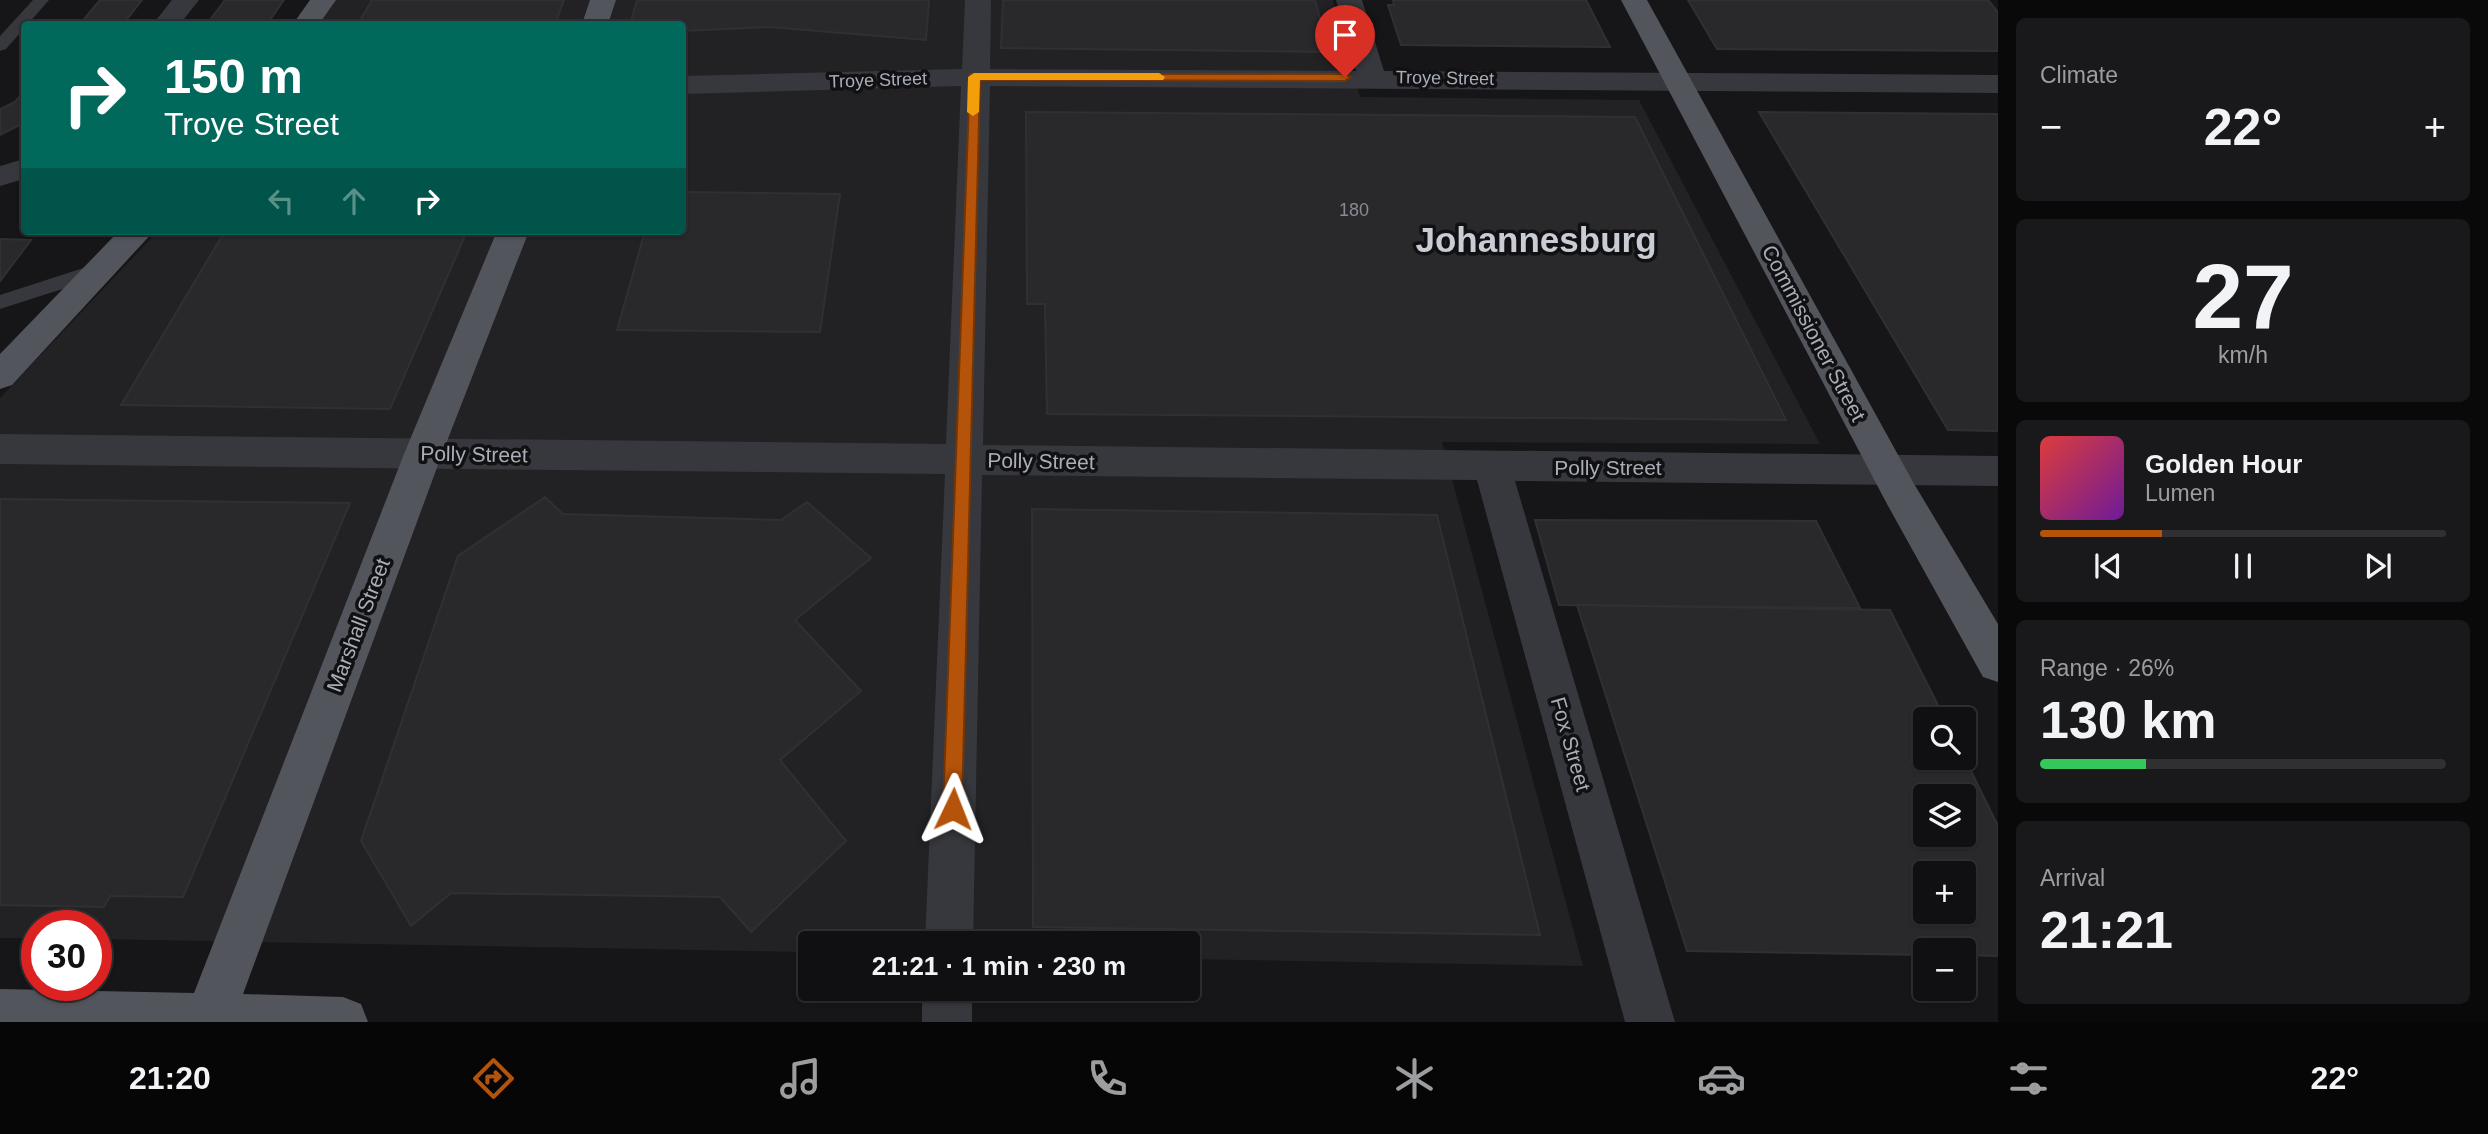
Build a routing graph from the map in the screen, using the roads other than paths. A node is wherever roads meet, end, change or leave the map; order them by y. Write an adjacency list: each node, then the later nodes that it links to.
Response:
1 (41, 0): 8 (lane)
2 (186, 0): 9 (street)
3 (323, 0): 10 (main road)
4 (604, 0): 11 (main road)
5 (978, 0): 14 (street)
6 (1349, 0): 15 (street)
7 (1634, 0): 16 (main road, Commissioner Street)
8 (22, 21)
9 (168, 21)
10 (308, 21)
11 (595, 21)
12 (21, 22): 13 (lane)
13 (0, 46)
14 (974, 77): 15 (street, Troye Street); 18 (street, Troye Street); 28 (street)
15 (1372, 77): 16 (street, Troye Street)
16 (1678, 82): 17 (street, Troye Street); 30 (main road, Commissioner Street)
17 (1998, 83)
18 (686, 85)
19 (21, 170): 20 (street)
20 (0, 176)
21 (134, 235): 23 (main road)
22 (511, 235): 27 (main road, Marshall Street)
23 (102, 269): 24 (lane); 25 (main road)
24 (0, 302)
25 (0, 376)
26 (0, 449): 27 (street, Polly Street)
27 (423, 454): 28 (street, Polly Street); 36 (main road, Marshall Street)
28 (962, 460): 29 (street, Polly Street); 33 (street)
29 (1492, 466): 30 (street, Polly Street); 39 (street, Fox Street)
30 (1887, 469): 31 (street, Polly Street); 32 (main road, Commissioner Street)
31 (1998, 471)
32 (1998, 663)
33 (949, 931)
34 (947, 1001): 38 (street)
35 (0, 1014): 36 (main road)
36 (208, 1021): 37 (main road)
37 (343, 1022)
38 (947, 1022)
39 (1650, 1022)

